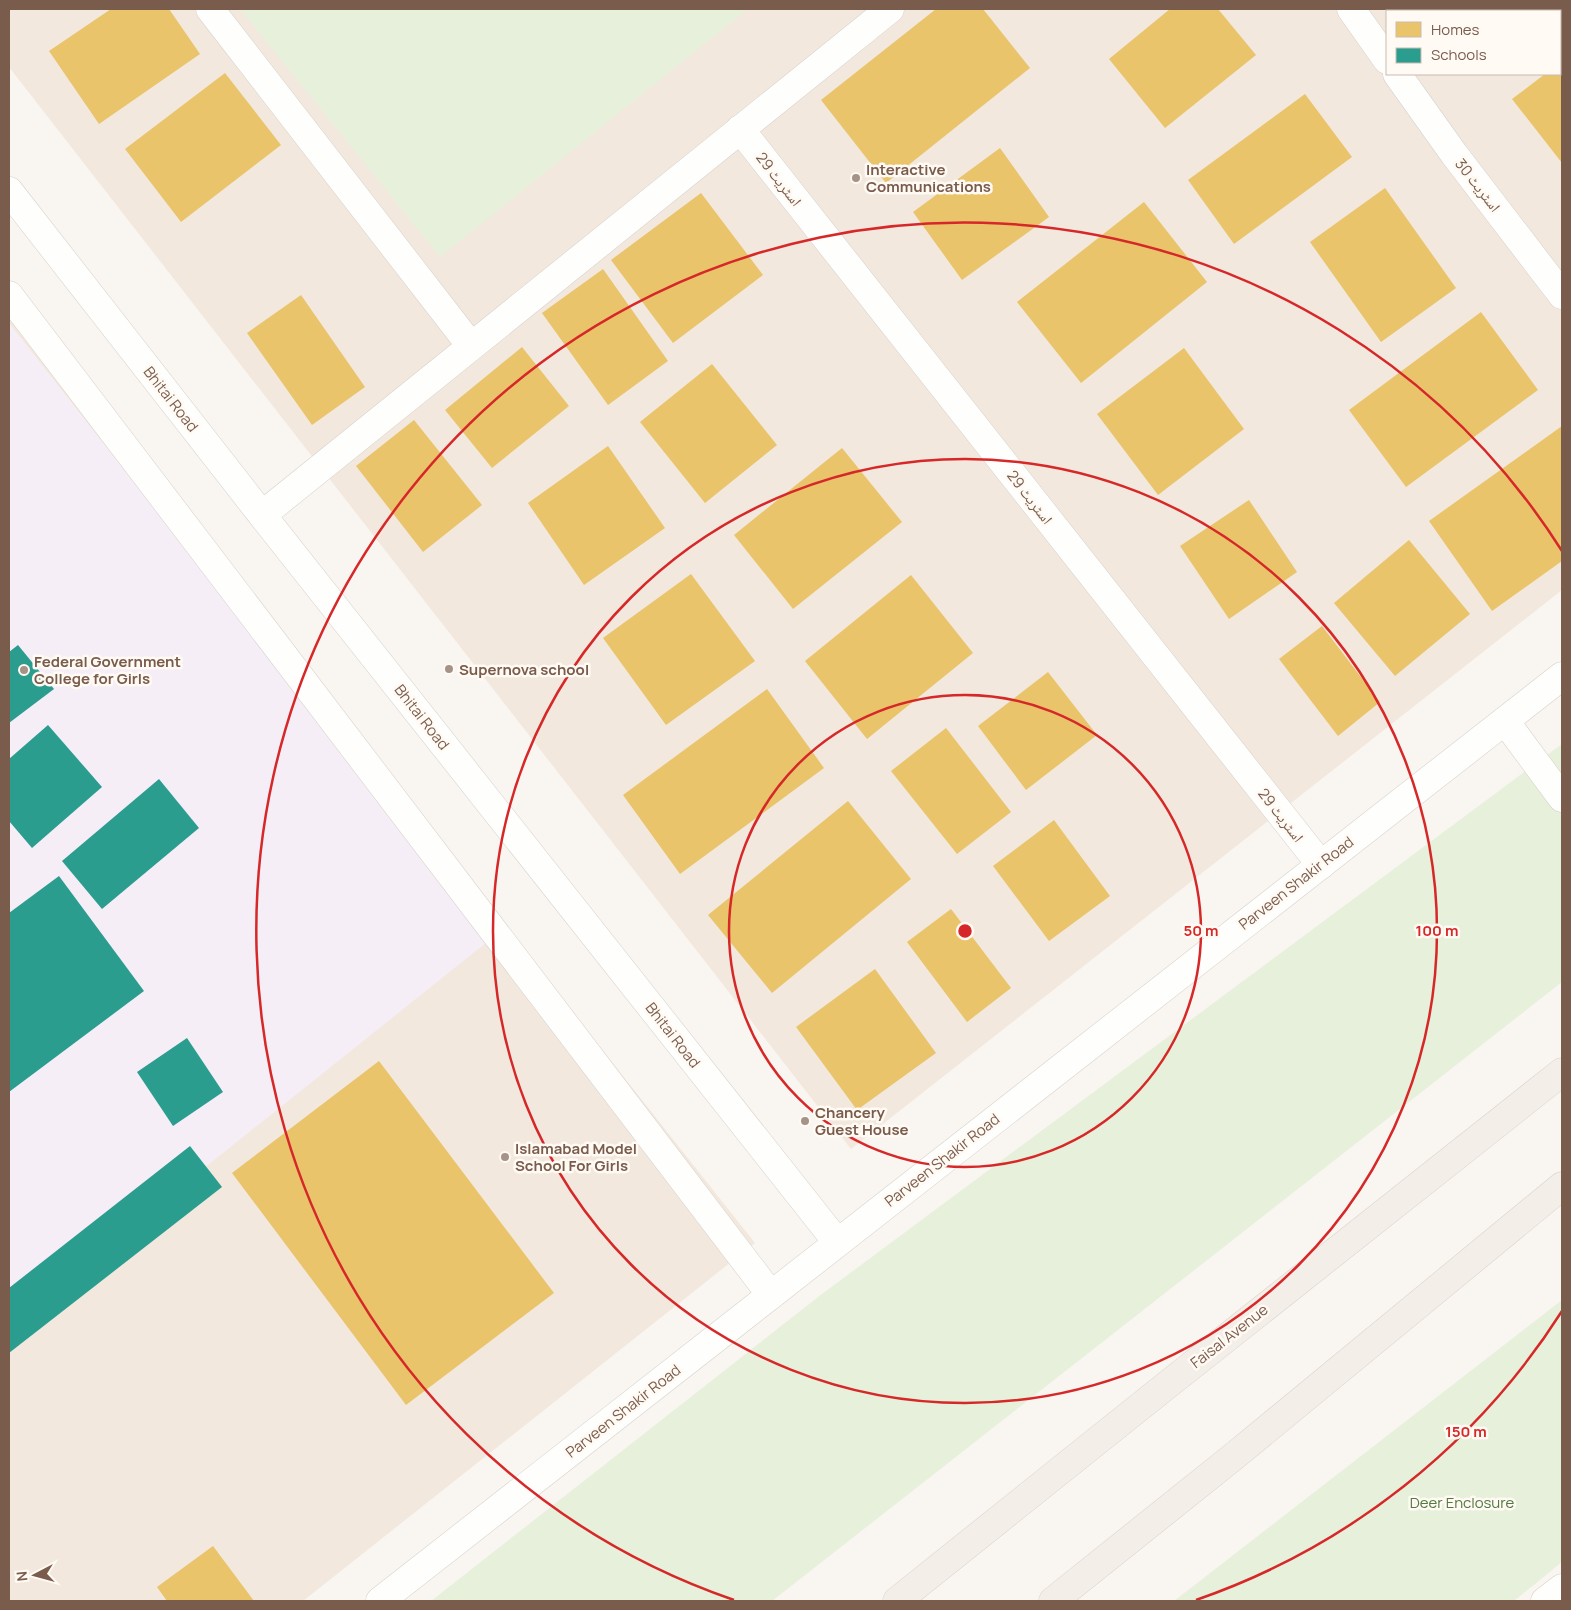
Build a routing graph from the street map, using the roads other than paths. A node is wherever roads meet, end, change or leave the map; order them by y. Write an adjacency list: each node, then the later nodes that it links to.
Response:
1 (210, 9): 10 (street)
2 (890, 9): 6 (street)
3 (1351, 9): 4 (street)
4 (1386, 59)
5 (1398, 75): 9 (street, اسٹریٹ 30)
6 (740, 129): 10 (street); 15 (street, اسٹریٹ 29)
7 (9, 191): 11 (street, Bhitai Road)
8 (9, 294): 19 (street)
9 (1562, 295)
10 (471, 346): 11 (street)
11 (262, 515): 18 (street, Bhitai Road)
12 (1559, 685): 13 (street, Parveen Shakir Road)
13 (1505, 721): 14 (street); 15 (street, Parveen Shakir Road)
14 (1562, 798)
15 (1321, 864): 18 (street, Parveen Shakir Road)
16 (1562, 1072): 22 (main road, Faisal Avenue)
17 (1562, 1186): 23 (main road)
18 (837, 1242): 19 (street, Parveen Shakir Road)
19 (771, 1295): 21 (street, Parveen Shakir Road)
20 (1562, 1588): 24 (street)
21 (380, 1601)
22 (897, 1601)
23 (1053, 1601)
24 (1545, 1601)

